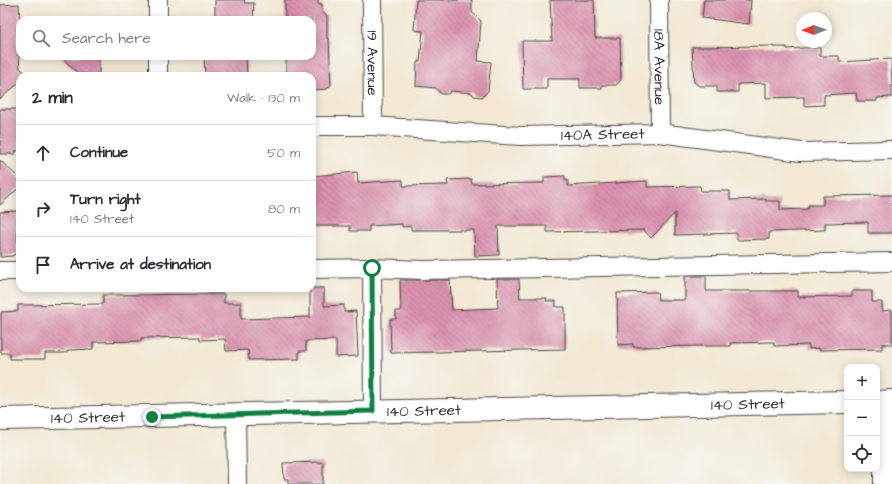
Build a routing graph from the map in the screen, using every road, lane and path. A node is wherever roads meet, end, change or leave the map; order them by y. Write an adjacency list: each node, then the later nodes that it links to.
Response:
1 (158, 0): 4 (street)
2 (372, 0): 8 (street, 19 Avenue)
3 (659, 0): 9 (street, 18A Avenue)
4 (158, 16)
5 (158, 60): 6 (street)
6 (158, 72)
7 (316, 126): 8 (street, 140A Street)
8 (373, 126): 9 (street, 140A Street)
9 (660, 133): 10 (street, 140A Street)
10 (892, 150)
11 (892, 262): 12 (street)
12 (372, 268): 13 (street); 18 (street)
13 (316, 269)
14 (0, 271): 15 (street)
15 (16, 271)
16 (884, 401): 22 (street)
17 (844, 402): 18 (main road, 140 Street)
18 (373, 411): 19 (main road, 140 Street)
19 (236, 414): 20 (main road, 140 Street); 21 (street)
20 (0, 419)
21 (237, 484)
22 (883, 484)

